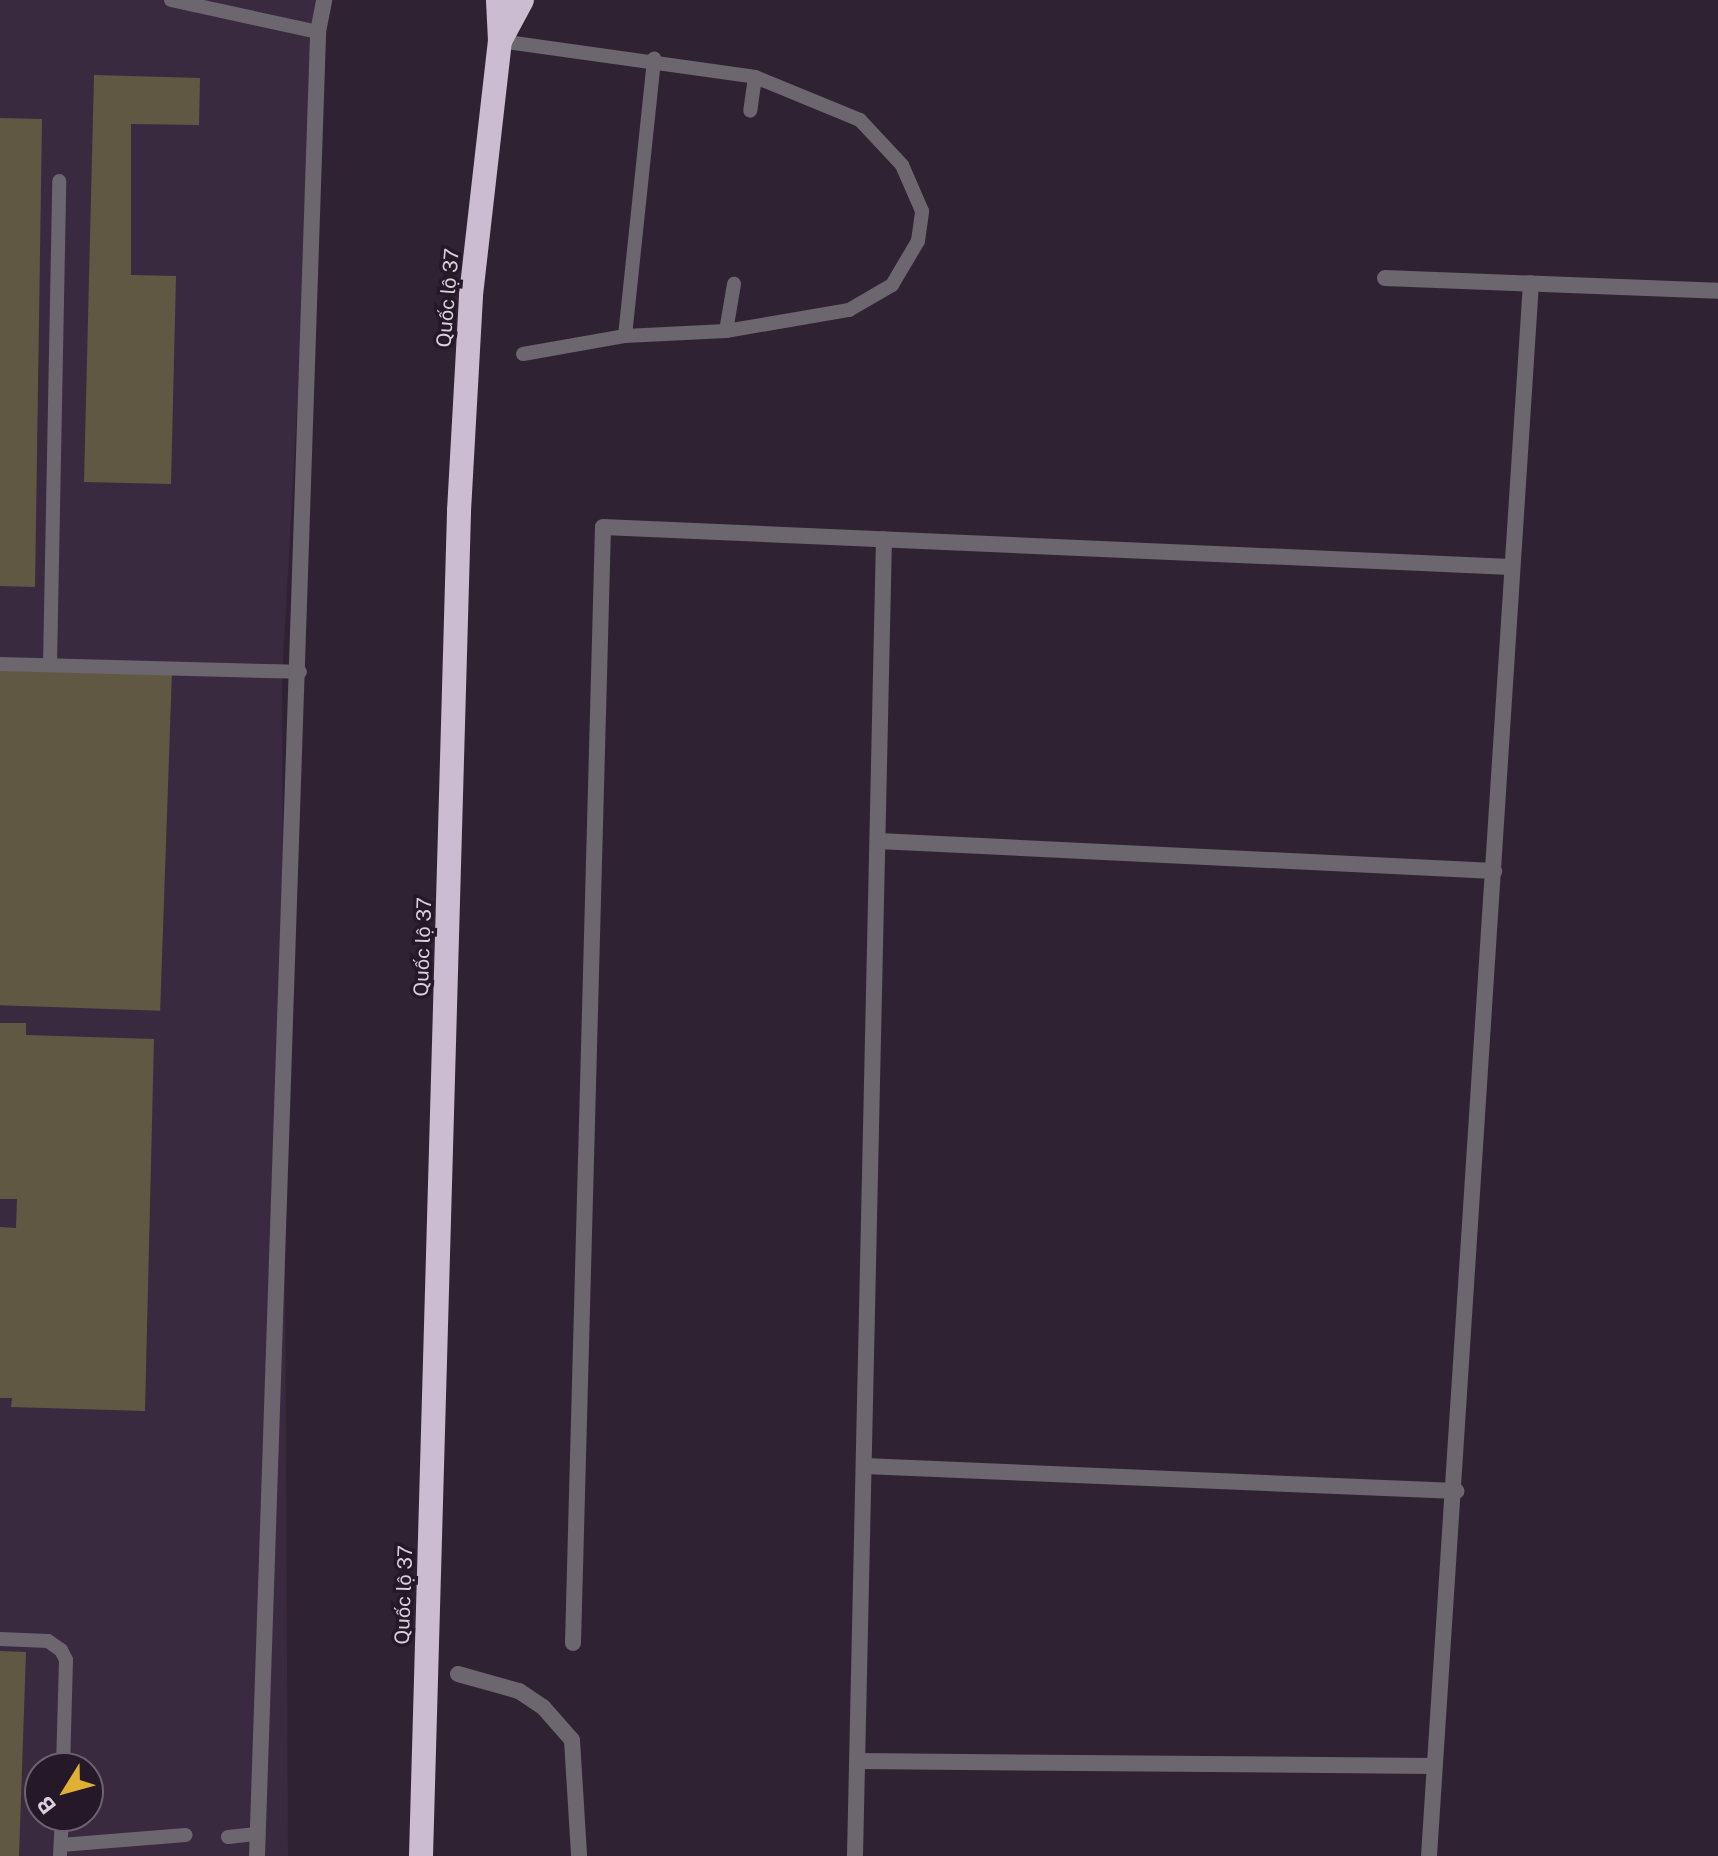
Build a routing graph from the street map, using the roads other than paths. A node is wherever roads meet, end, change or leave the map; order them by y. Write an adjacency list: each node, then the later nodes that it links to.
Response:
1 (171, 0): 5 (lane)
2 (324, 0): 6 (street)
3 (498, 0): 7 (highway, Quốc lộ 37)
4 (522, 0): 7 (highway, Quốc lộ 37)
5 (235, 6): 6 (lane)
6 (318, 32): 23 (street)
7 (500, 41): 8 (lane); 39 (highway, Quốc lộ 37)
8 (654, 59): 9 (lane); 17 (lane)
9 (755, 77): 10 (lane); 16 (lane)
10 (750, 111)
11 (59, 181): 22 (lane)
12 (1385, 278): 13 (street)
13 (1531, 283): 15 (street); 20 (street)
14 (734, 284): 16 (lane)
15 (1718, 291)
16 (726, 331): 17 (lane)
17 (625, 336): 18 (lane)
18 (523, 354)
19 (884, 539): 20 (street); 24 (street); 29 (street)
20 (1511, 567): 25 (street)
21 (0, 664): 22 (lane)
22 (50, 665): 23 (lane)
23 (300, 672): 34 (street)
24 (878, 841): 25 (street); 26 (street)
25 (1494, 871): 27 (street)
26 (864, 1466): 27 (street); 32 (street)
27 (1456, 1491): 33 (street)
28 (0, 1639): 31 (lane)
29 (573, 1643)
30 (458, 1674): 40 (street)
31 (63, 1752)
32 (858, 1761): 33 (street); 41 (street)
33 (1434, 1766): 42 (street)
34 (257, 1834): 36 (lane); 38 (street)
35 (186, 1835): 37 (lane)
36 (228, 1837)
37 (61, 1850)
38 (257, 1856)
39 (421, 1856)
40 (579, 1856)
41 (855, 1856)
42 (1429, 1856)

